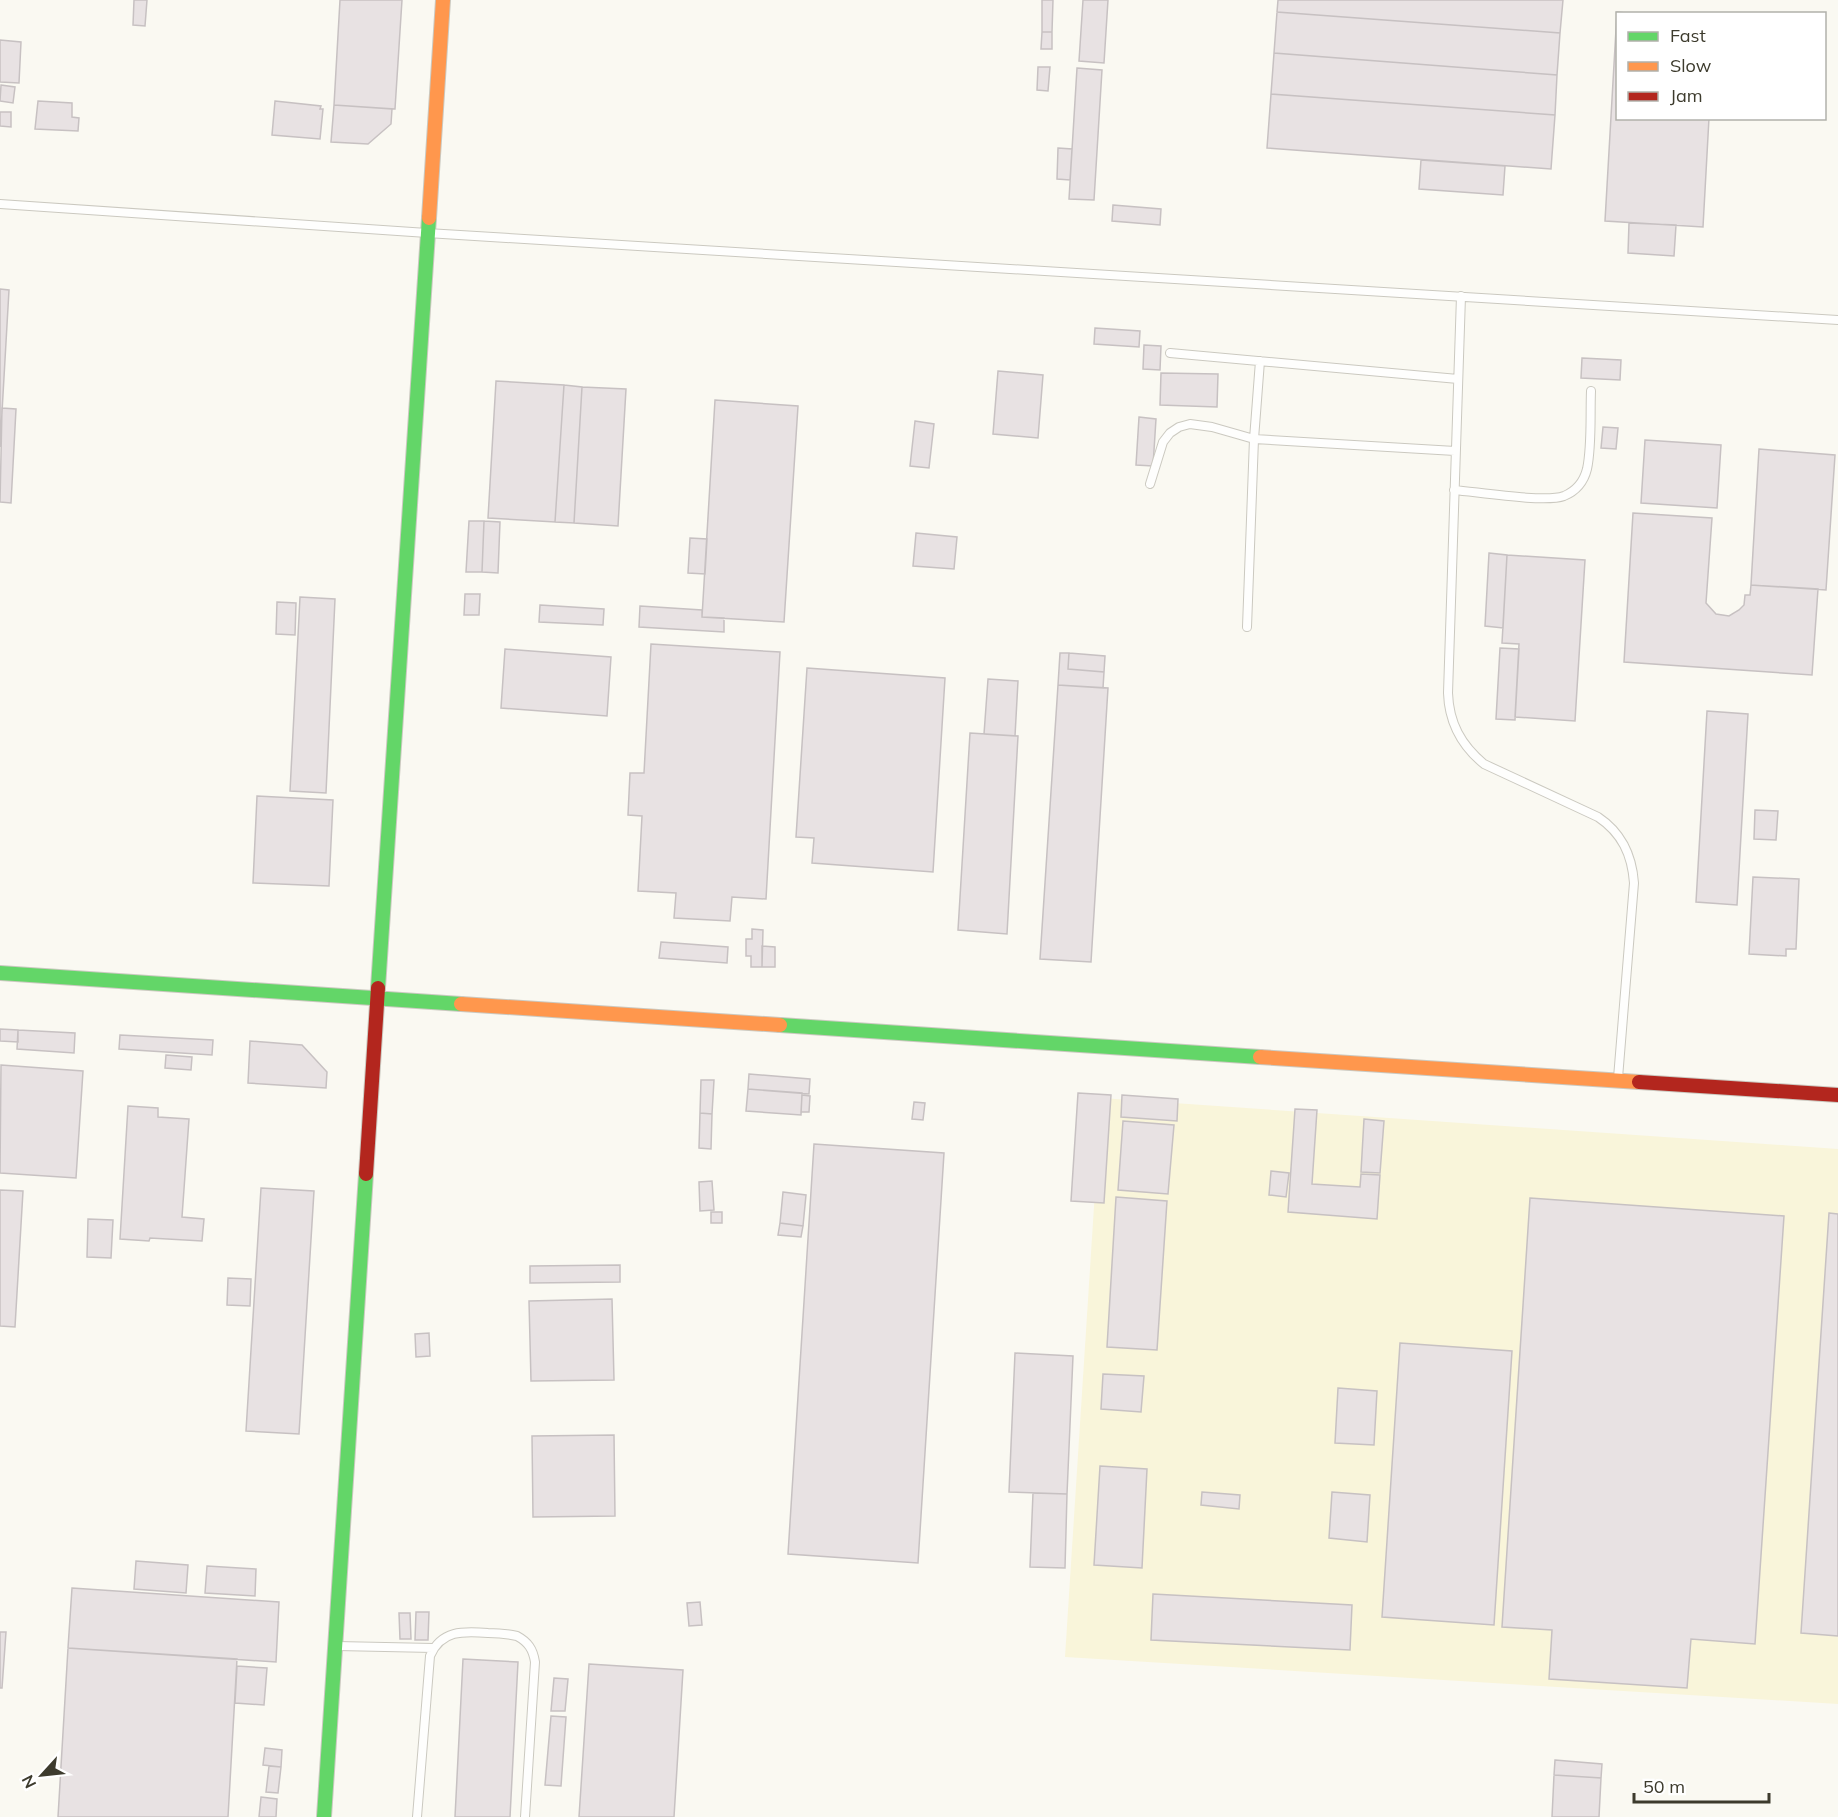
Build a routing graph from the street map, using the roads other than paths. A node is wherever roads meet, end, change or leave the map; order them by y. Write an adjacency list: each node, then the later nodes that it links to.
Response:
1 (443, 0): 3 (street)
2 (0, 204): 3 (lane)
3 (427, 233): 4 (lane); 16 (street)
4 (1461, 296): 5 (lane); 8 (lane)
5 (1838, 320)
6 (1170, 352): 7 (lane)
7 (1260, 361): 8 (lane); 10 (lane)
8 (1458, 379): 11 (lane)
9 (1591, 391): 13 (lane)
10 (1254, 439): 11 (lane); 12 (lane); 14 (lane)
11 (1455, 451): 13 (lane)
12 (1150, 484)
13 (1454, 490): 17 (lane)
14 (1247, 627)
15 (0, 973): 16 (street)
16 (377, 997): 17 (street); 19 (street)
17 (1617, 1080): 18 (street)
18 (1838, 1095)
19 (335, 1647): 20 (lane); 21 (street)
20 (433, 1648): 22 (lane); 23 (lane)
21 (324, 1817)
22 (417, 1817)
23 (525, 1817)

